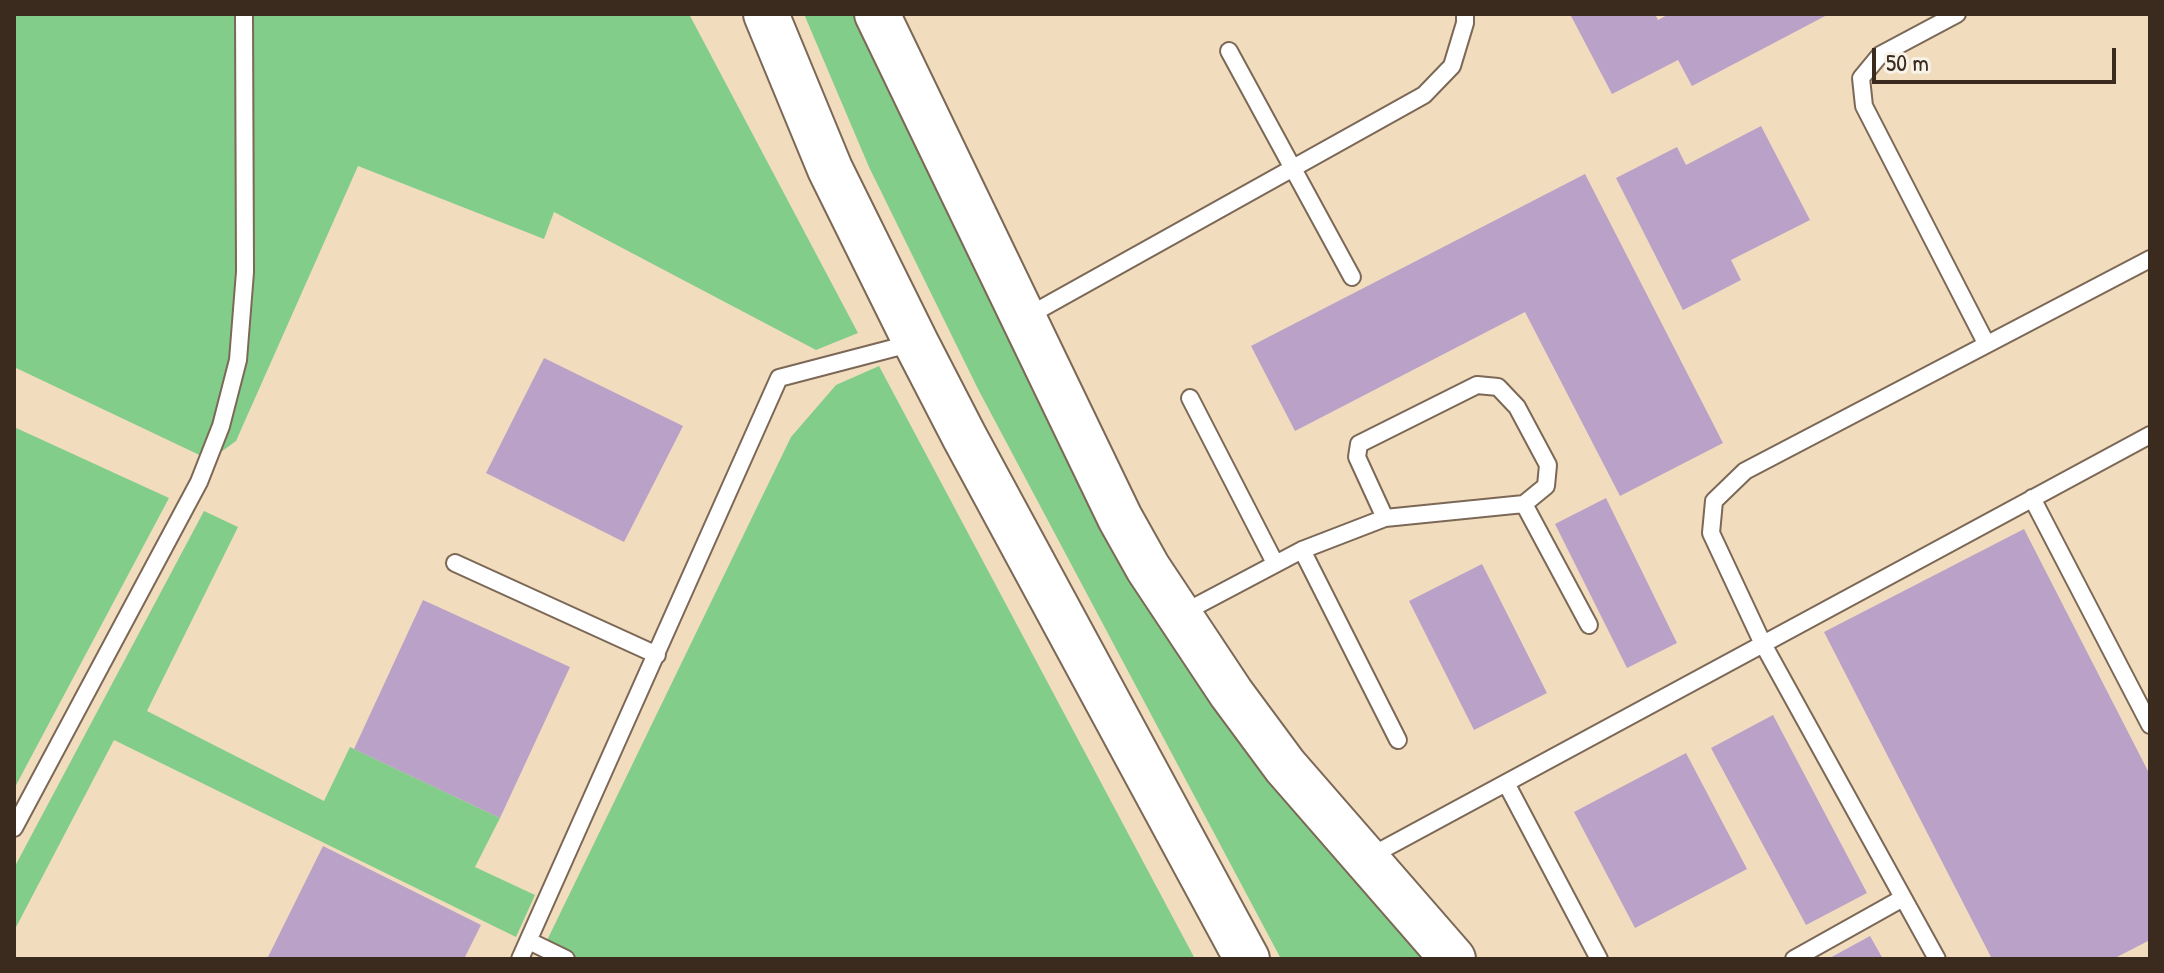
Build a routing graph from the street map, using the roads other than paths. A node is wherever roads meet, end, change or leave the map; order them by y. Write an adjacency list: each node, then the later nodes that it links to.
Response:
1 (244, 14): 28 (lane)
2 (766, 14): 11 (highway)
3 (877, 14): 10 (highway)
4 (1465, 14): 7 (lane)
5 (1957, 14): 12 (lane)
6 (1229, 51): 7 (lane)
7 (1294, 167): 9 (lane); 10 (lane)
8 (2150, 259): 12 (lane)
9 (1352, 277)
10 (1023, 319): 21 (highway)
11 (916, 343): 24 (lane); 34 (highway)
12 (1986, 343): 23 (lane)
13 (1190, 398): 20 (lane)
14 (2150, 435): 15 (lane)
15 (2032, 498): 23 (lane); 25 (lane)
16 (1524, 504): 17 (lane); 17 (lane); 22 (lane)
17 (1385, 518): 18 (lane)
18 (1302, 550): 20 (lane); 26 (lane)
19 (455, 563): 24 (lane)
20 (1275, 563): 21 (lane)
21 (1178, 615): 29 (highway)
22 (1589, 625)
23 (1763, 644): 27 (lane); 30 (lane)
24 (657, 655): 31 (lane)
25 (2150, 725)
26 (1398, 740)
27 (1506, 783): 29 (lane); 36 (lane)
28 (14, 828)
29 (1366, 859): 35 (highway)
30 (1903, 898): 37 (lane); 38 (lane)
31 (529, 941): 32 (lane); 33 (lane)
32 (520, 959)
33 (566, 959)
34 (1247, 959)
35 (1453, 959)
36 (1599, 959)
37 (1794, 959)
38 (1937, 959)

